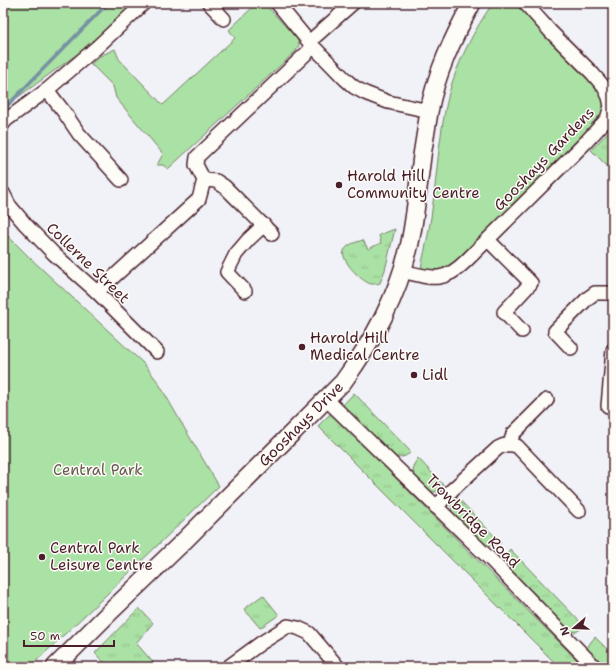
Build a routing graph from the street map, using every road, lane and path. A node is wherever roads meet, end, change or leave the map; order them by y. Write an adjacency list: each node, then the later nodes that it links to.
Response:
1 (144, 3): 9 (street)
2 (209, 3): 7 (street)
3 (277, 3): 8 (street)
4 (352, 3): 8 (street)
5 (472, 3): 10 (street, Gooshays Drive)
6 (525, 3): 15 (street, Gooshays Gardens)
7 (224, 19)
8 (311, 44): 10 (street); 13 (street)
9 (47, 90): 11 (street); 12 (street)
10 (429, 111): 16 (street, Gooshays Drive)
11 (3, 124)
12 (121, 180)
13 (204, 180): 17 (street); 18 (street)
14 (3, 193): 18 (street, Collerne Street)
15 (488, 240): 16 (street, Gooshays Gardens); 20 (street)
16 (402, 271): 24 (street, Gooshays Drive)
17 (246, 291)
18 (97, 292): 23 (street, Collerne Street)
19 (613, 293): 21 (street)
20 (522, 331)
21 (571, 348)
22 (613, 350): 26 (street)
23 (157, 352)
24 (326, 399): 28 (street, Trowbridge Road); 30 (street, Gooshays Drive)
25 (547, 400): 27 (street)
26 (608, 406)
27 (510, 444): 28 (street); 29 (street)
28 (436, 507): 33 (street, Trowbridge Road)
29 (579, 511)
30 (55, 667)
31 (228, 667): 32 (street)
32 (338, 667)
33 (595, 667)

